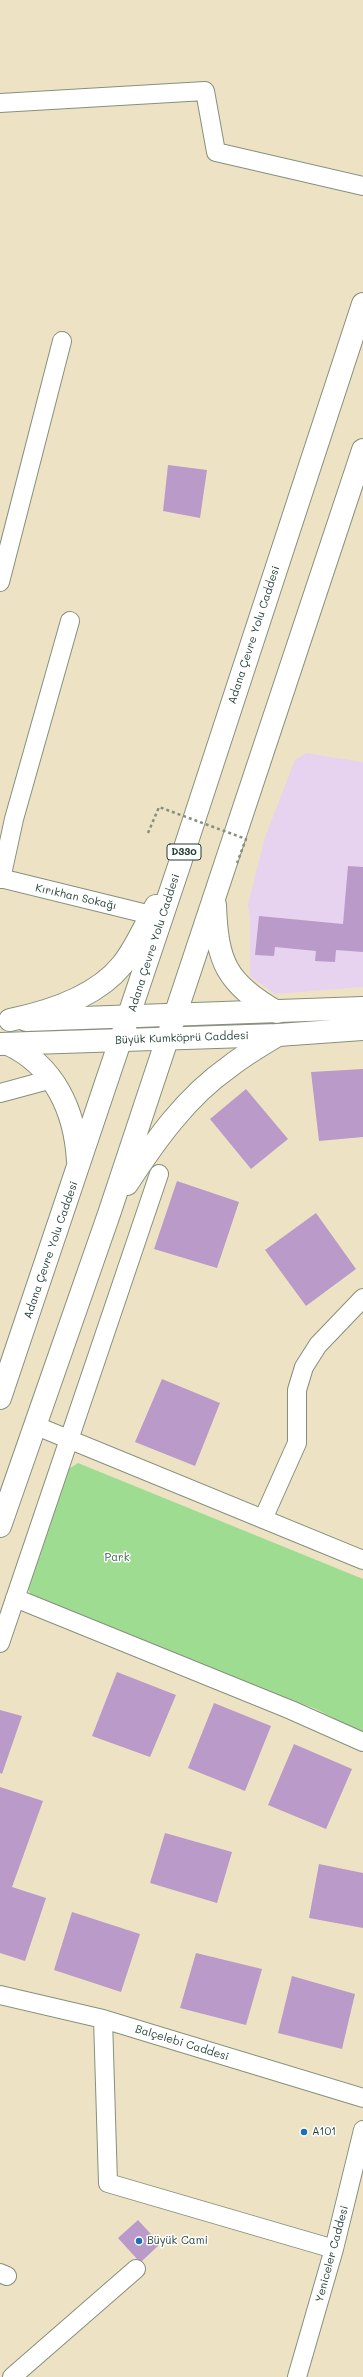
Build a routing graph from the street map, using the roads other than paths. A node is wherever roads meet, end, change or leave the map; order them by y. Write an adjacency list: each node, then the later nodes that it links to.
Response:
1 (0, 103): 2 (street)
2 (363, 186)
3 (363, 304): 9 (main road, Adana Çevre Yolu Caddesi / D330)
4 (62, 341): 7 (street)
5 (363, 450): 6 (main road)
6 (359, 475): 11 (main road)
7 (0, 582)
8 (70, 621): 10 (street)
9 (178, 870): 12 (main road); 16 (main road, Adana Çevre Yolu Caddesi / D330)
10 (0, 878): 12 (street, Kırıkhan Sokağı)
11 (215, 891): 14 (main road); 15 (main road)
12 (151, 915): 17 (main road)
13 (363, 1008): 14 (main road, Büyük Kumköprü Caddesi)
14 (277, 1012): 15 (main road, Büyük Kumköprü Caddesi)
15 (174, 1015): 16 (main road, Büyük Kumköprü Caddesi); 20 (main road)
16 (129, 1017): 17 (main road, Büyük Kumköprü Caddesi); 21 (main road, Adana Çevre Yolu Caddesi / D330)
17 (5, 1020)
18 (363, 1029): 19 (main road, Büyük Kumköprü Caddesi)
19 (278, 1035): 20 (main road, Büyük Kumköprü Caddesi); 27 (main road)
20 (166, 1039): 21 (main road, Büyük Kumköprü Caddesi); 27 (main road)
21 (121, 1040): 22 (main road, Büyük Kumköprü Caddesi); 25 (main road, Adana Çevre Yolu Caddesi / D330)
22 (4, 1044): 23 (main road)
23 (52, 1079): 24 (street); 25 (main road)
24 (0, 1093)
25 (78, 1169): 29 (main road, Adana Çevre Yolu Caddesi / D330)
26 (159, 1174): 31 (street)
27 (109, 1214): 30 (main road)
28 (363, 1298): 32 (street)
29 (0, 1398)
30 (34, 1425): 31 (street); 33 (main road)
31 (69, 1439): 32 (street); 35 (street)
32 (263, 1519): 34 (street)
33 (0, 1526)
34 (363, 1560)
35 (15, 1598): 36 (street); 37 (street)
36 (0, 1643)
37 (363, 1742)
38 (0, 1995): 39 (street, Balçelebi Caddesi)
39 (103, 2019): 40 (street, Balçelebi Caddesi); 42 (street)
40 (363, 2098)
41 (363, 2130): 42 (street, Yeniceler Caddesi)
42 (334, 2249): 45 (street, Yeniceler Caddesi)
43 (136, 2269): 44 (street)
44 (12, 2377)
45 (297, 2377)

